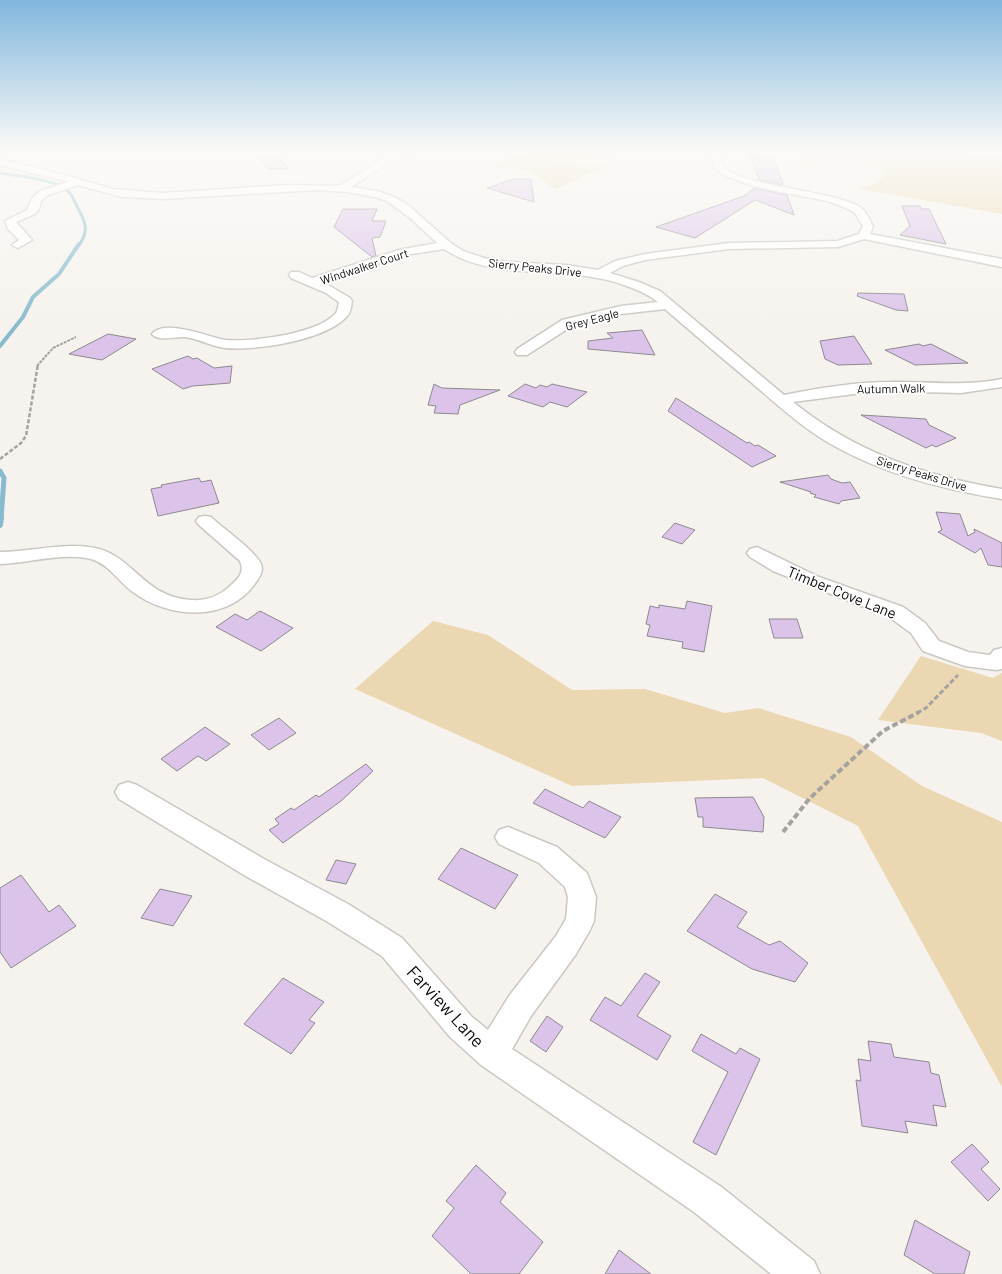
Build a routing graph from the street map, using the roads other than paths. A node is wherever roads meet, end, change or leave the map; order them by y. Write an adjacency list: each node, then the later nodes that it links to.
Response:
1 (34, 209): 5 (street)
2 (405, 209): 6 (street, Sierry Peaks Drive)
3 (857, 209): 4 (street)
4 (864, 236): 7 (street); 8 (street)
5 (18, 245)
6 (445, 245): 8 (street, Sierry Peaks Drive); 10 (street, Windwalker Court)
7 (1002, 263)
8 (600, 274): 11 (street, Sierry Peaks Drive)
9 (295, 275): 10 (street)
10 (312, 282): 12 (street)
11 (669, 305): 13 (street, Grey Eagle); 15 (street, Sierry Peaks Drive)
12 (159, 334)
13 (522, 352)
14 (1002, 383): 15 (street, Autumn Walk)
15 (781, 400): 16 (street, Sierry Peaks Drive)
16 (1002, 494)
17 (205, 520): 19 (street)
18 (757, 553): 20 (street, Timber Cove Lane)
19 (0, 558)
20 (1002, 655)
21 (128, 792): 23 (street, Farview Lane)
22 (508, 838): 23 (street)
23 (492, 1054): 24 (street, Farview Lane)
24 (801, 1274)

